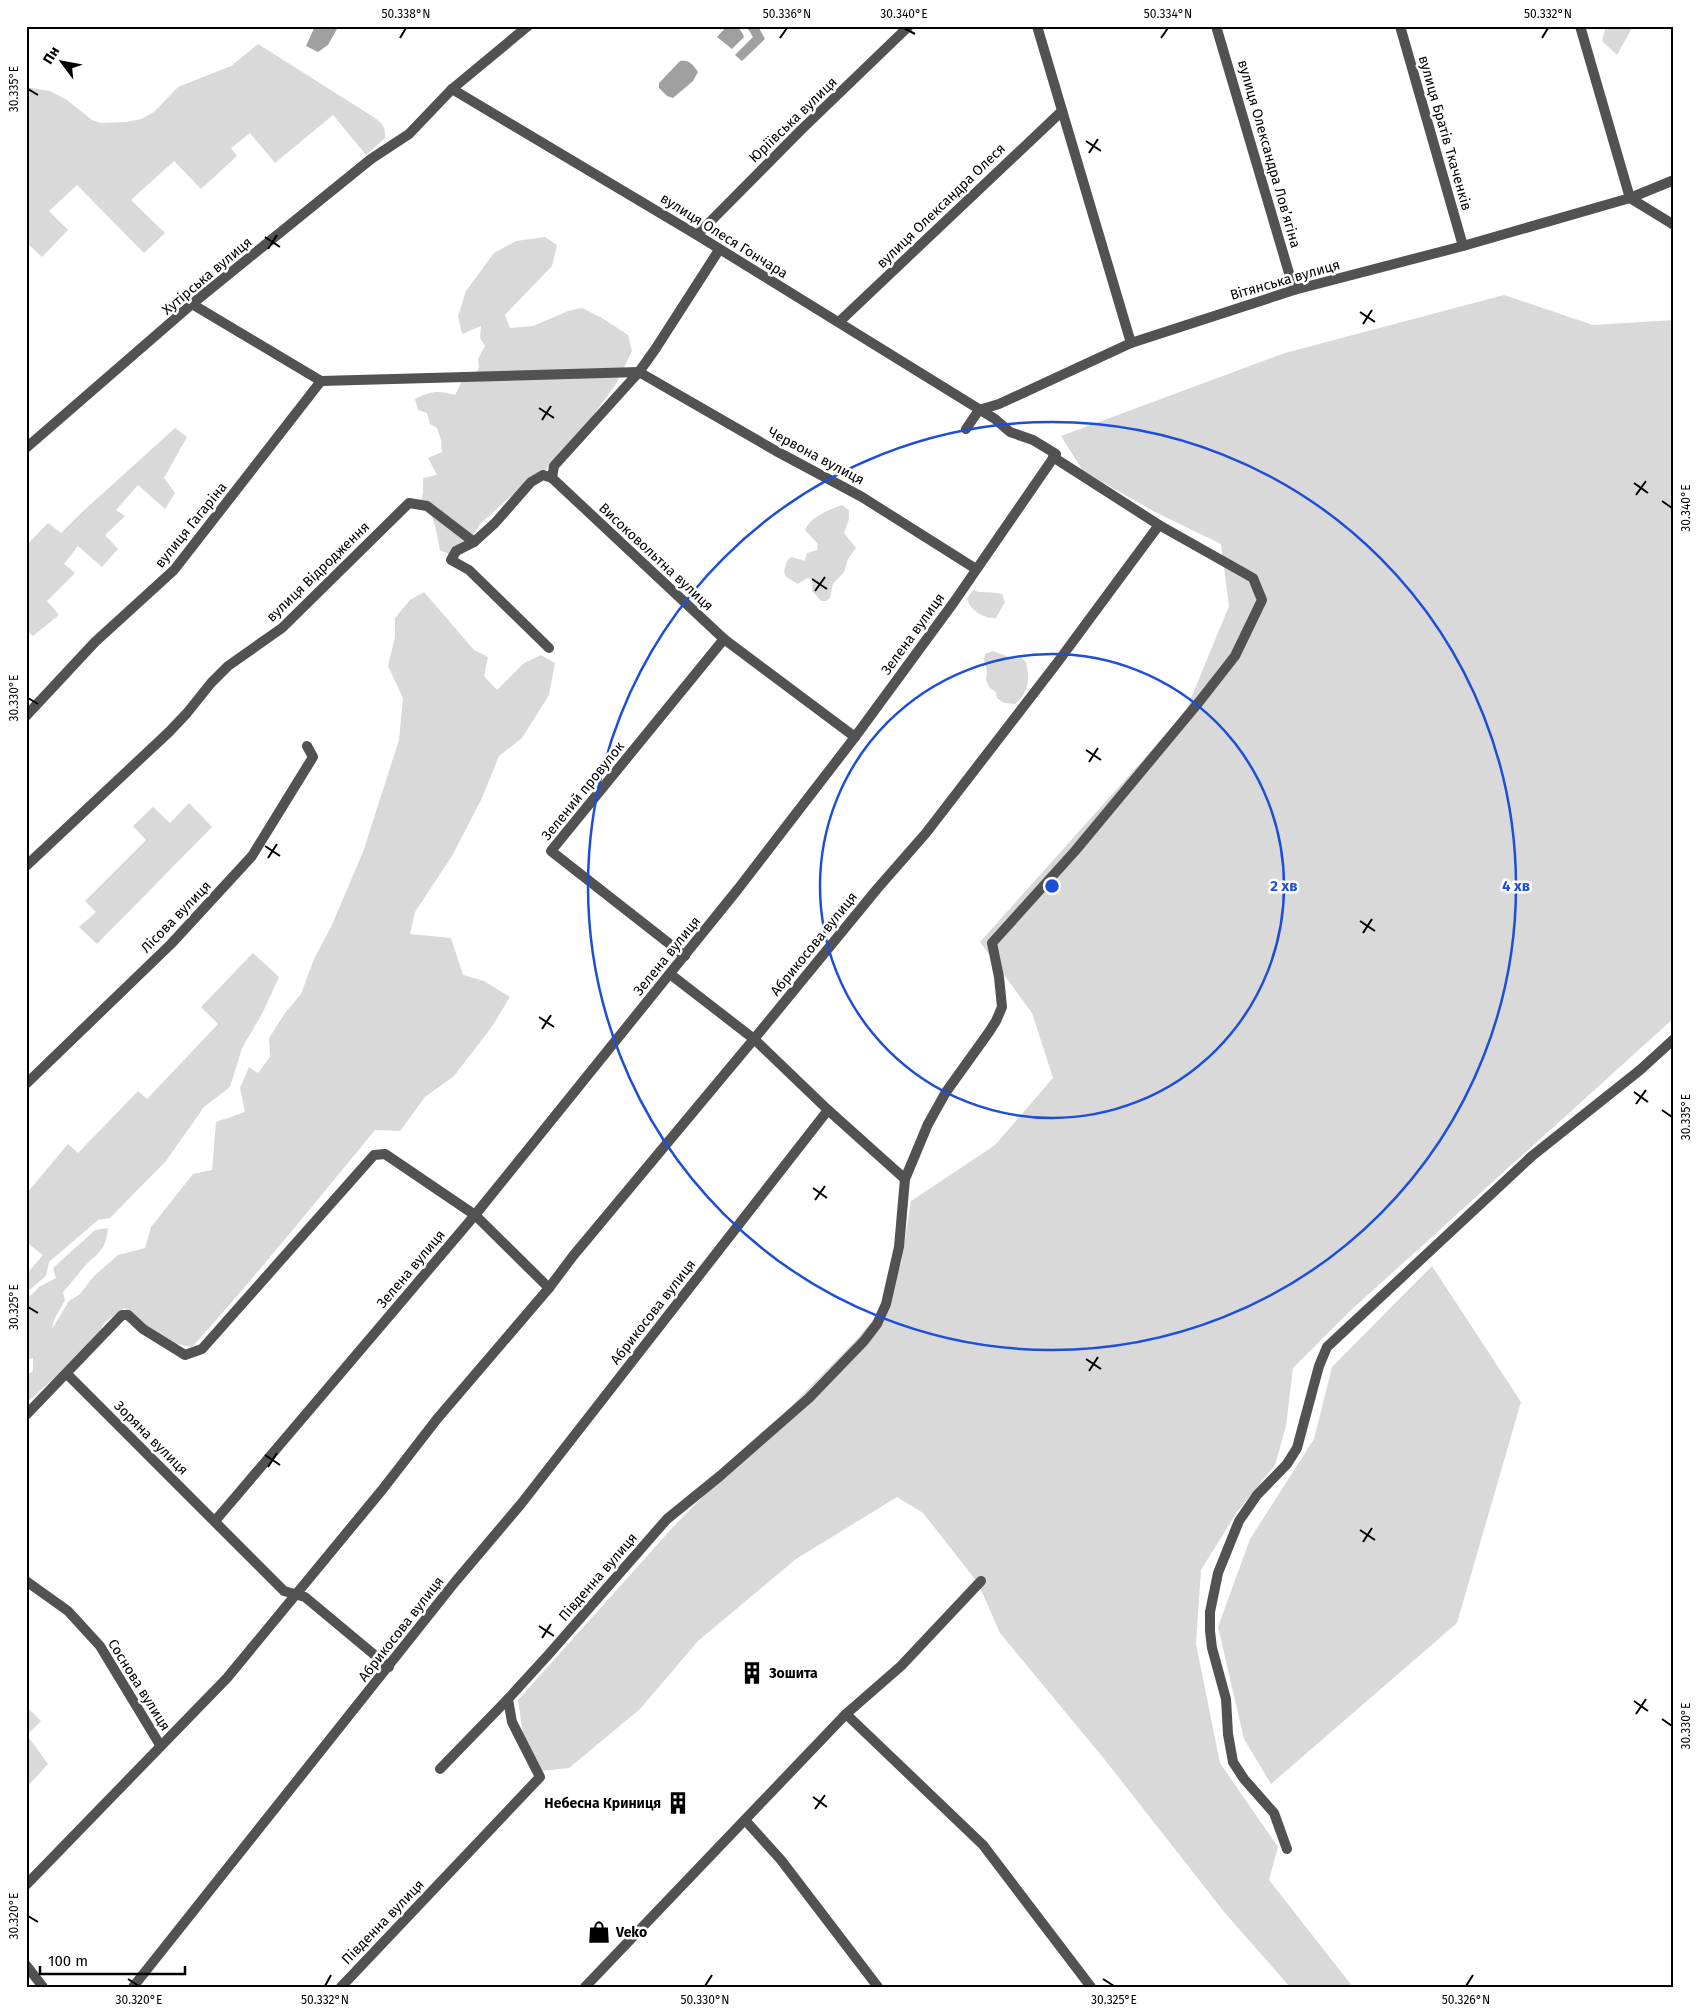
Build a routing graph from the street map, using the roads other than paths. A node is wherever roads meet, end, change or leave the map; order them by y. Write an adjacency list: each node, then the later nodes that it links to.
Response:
1 (528, 26): 7 (street, Хутірська вулиця)
2 (909, 26): 12 (street, Юріївська вулиця)
3 (1037, 26): 8 (street)
4 (1216, 26): 15 (street, вулиця Олександра Ловʼягіна)
5 (1400, 26): 13 (street, вулиця Братів Ткаченків)
6 (1580, 26): 10 (street)
7 (452, 89): 12 (street, вулиця Олеся Гончара); 16 (street, Хутірська вулиця)
8 (1062, 111): 17 (street, вулиця Олександра Олеся); 18 (street)
9 (1674, 180): 10 (street, Вітянська вулиця)
10 (1630, 198): 11 (street); 13 (street, Вітянська вулиця)
11 (1674, 225)
12 (698, 235): 14 (street, вулиця Олеся Гончара)
13 (1463, 246): 15 (street, Вітянська вулиця)
14 (719, 250): 17 (street, вулиця Олеся Гончара); 19 (street)
15 (1294, 290): 18 (street, Вітянська вулиця)
16 (192, 304): 20 (street); 25 (street, Хутірська вулиця)
17 (840, 322): 22 (street, вулиця Олеся Гончара)
18 (1130, 343): 21 (street, Вітянська вулиця)
19 (639, 372): 20 (street); 27 (street); 30 (street, Червона вулиця)
20 (321, 381): 33 (street, вулиця Гагаріна)
21 (999, 404): 22 (street, Вітянська вулиця); 23 (street)
22 (979, 410): 23 (street); 24 (street)
23 (995, 419): 26 (street)
24 (966, 429)
25 (26, 448)
26 (1053, 457): 28 (street); 30 (street, Зелена вулиця)
27 (552, 478): 29 (street); 31 (street, Високовольтна вулиця)
28 (1159, 525): 39 (street, Абрикосова вулиця); 43 (street)
29 (474, 542): 32 (street); 36 (street, вулиця Відродження)
30 (976, 569): 34 (street, Зелена вулиця)
31 (724, 640): 34 (street, Високовольтна вулиця); 37 (street, Зелений провулок)
32 (549, 648)
33 (26, 716)
34 (855, 737): 37 (street, Зелена вулиця)
35 (307, 746): 41 (street, Лісова вулиця)
36 (26, 866)
37 (685, 956): 38 (street, Зелена вулиця)
38 (670, 974): 39 (street); 44 (street, Зелена вулиця)
39 (754, 1039): 42 (street); 45 (street, Абрикосова вулиця)
40 (1674, 1039): 58 (street)
41 (26, 1084)
42 (828, 1110): 43 (street); 52 (street, Абрикосова вулиця)
43 (904, 1178): 53 (street, Південна вулиця)
44 (475, 1214): 45 (street); 46 (street); 48 (street, Зелена вулиця)
45 (549, 1288): 51 (street, Соснова вулиця)
46 (67, 1374): 47 (street); 48 (street, Зоряна вулиця)
47 (26, 1415)
48 (215, 1521): 51 (street, Зоряна вулиця)
49 (26, 1581): 55 (street, Соснова вулиця)
50 (981, 1581): 54 (street)
51 (295, 1595): 52 (street, Зоряна вулиця); 55 (street, Соснова вулиця)
52 (389, 1667): 62 (street, Абрикосова вулиця)
53 (508, 1699): 56 (street); 63 (street, Південна вулиця)
54 (846, 1714): 57 (street); 66 (street)
55 (160, 1745): 59 (street, Соснова вулиця)
56 (440, 1769)
57 (745, 1820): 64 (street); 65 (street)
58 (1287, 1849)
59 (26, 1884)
60 (26, 1965): 61 (street)
61 (42, 1987)
62 (134, 1987)
63 (341, 1987)
64 (585, 1987)
65 (878, 1987)
66 (1091, 1987)

